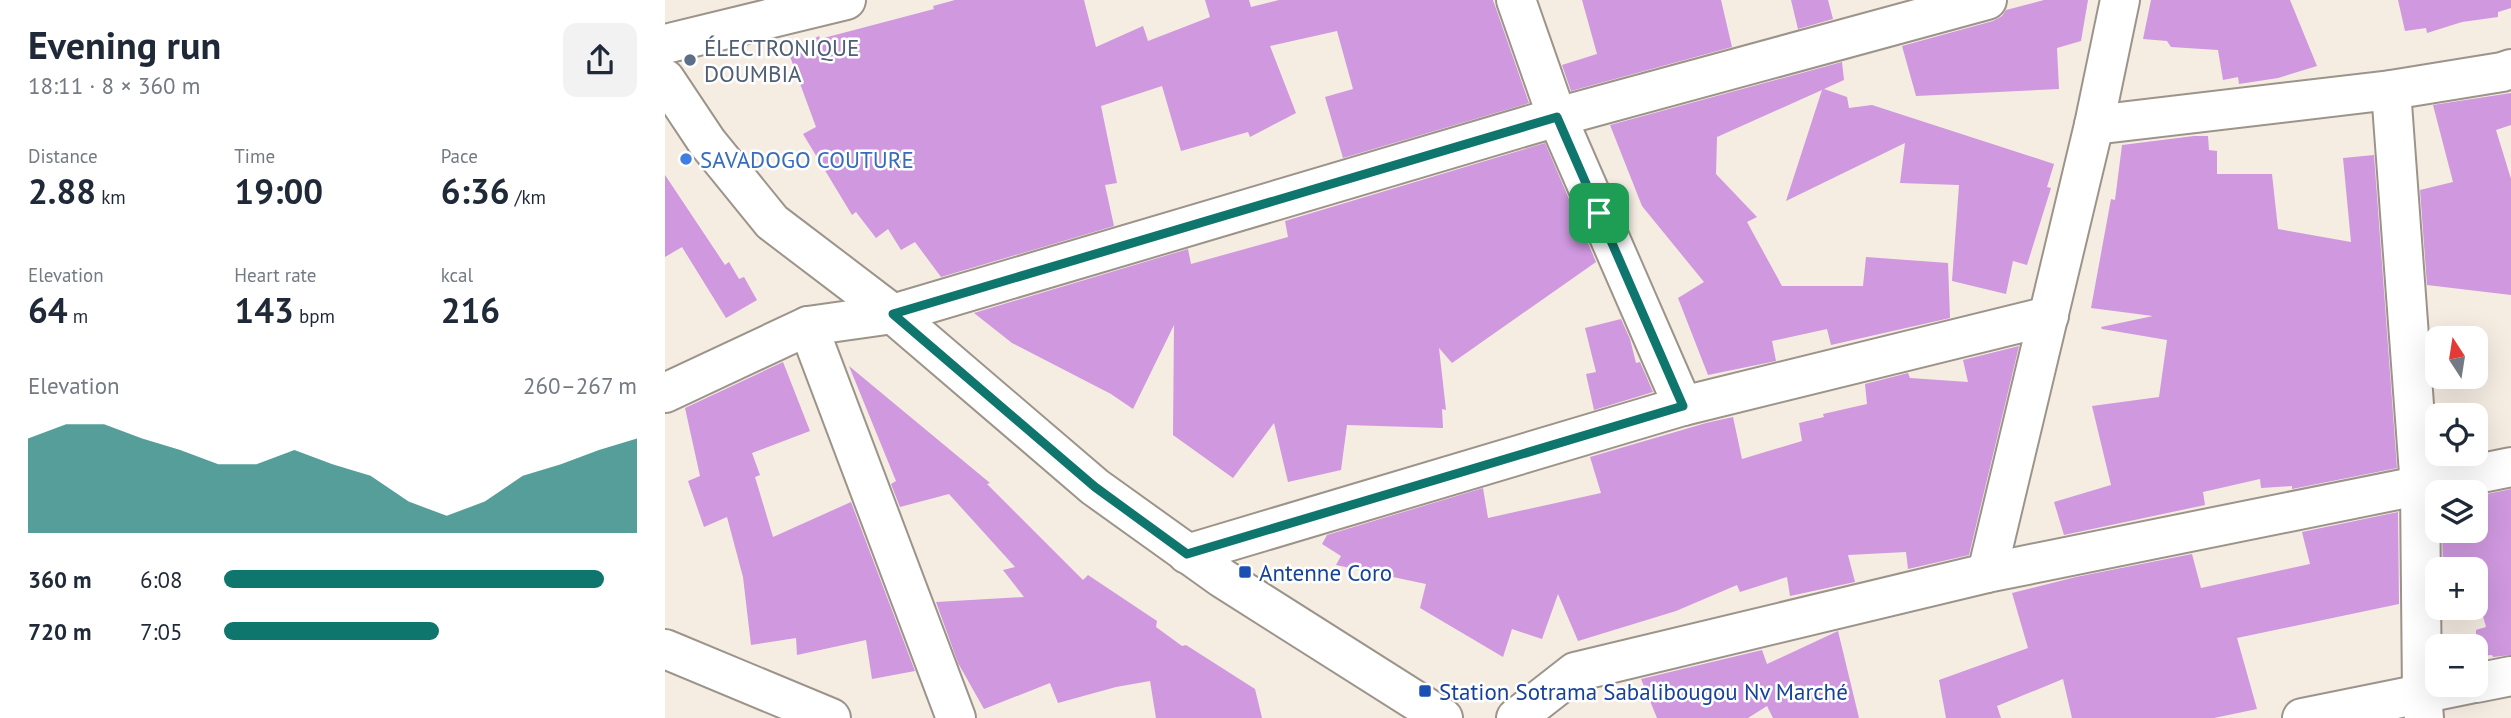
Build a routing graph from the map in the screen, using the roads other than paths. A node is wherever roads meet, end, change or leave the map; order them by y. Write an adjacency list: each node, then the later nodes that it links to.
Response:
1 (846, 0): 5 (street)
2 (1515, 0): 9 (street)
3 (1987, 0): 9 (street)
4 (2120, 0): 10 (street)
5 (665, 44)
6 (2511, 69): 8 (street)
7 (665, 79): 11 (street)
8 (2391, 90): 10 (street); 17 (street)
9 (1557, 117): 11 (street); 15 (street)
10 (2094, 125): 12 (street)
11 (893, 314): 13 (street); 18 (street)
12 (2049, 316): 15 (street); 19 (street)
13 (808, 326): 14 (street); 26 (street)
14 (665, 393)
15 (1683, 406): 18 (street)
16 (2511, 467): 17 (street)
17 (2420, 486): 19 (street); 24 (street)
18 (1187, 554): 27 (street)
19 (1987, 573): 28 (street)
20 (665, 649): 25 (street)
21 (2511, 676): 22 (street)
22 (2488, 681)
23 (2442, 697): 24 (street)
24 (2423, 706): 29 (street)
25 (831, 718)
26 (956, 718)
27 (1443, 718)
28 (1515, 718)
29 (2302, 718)

